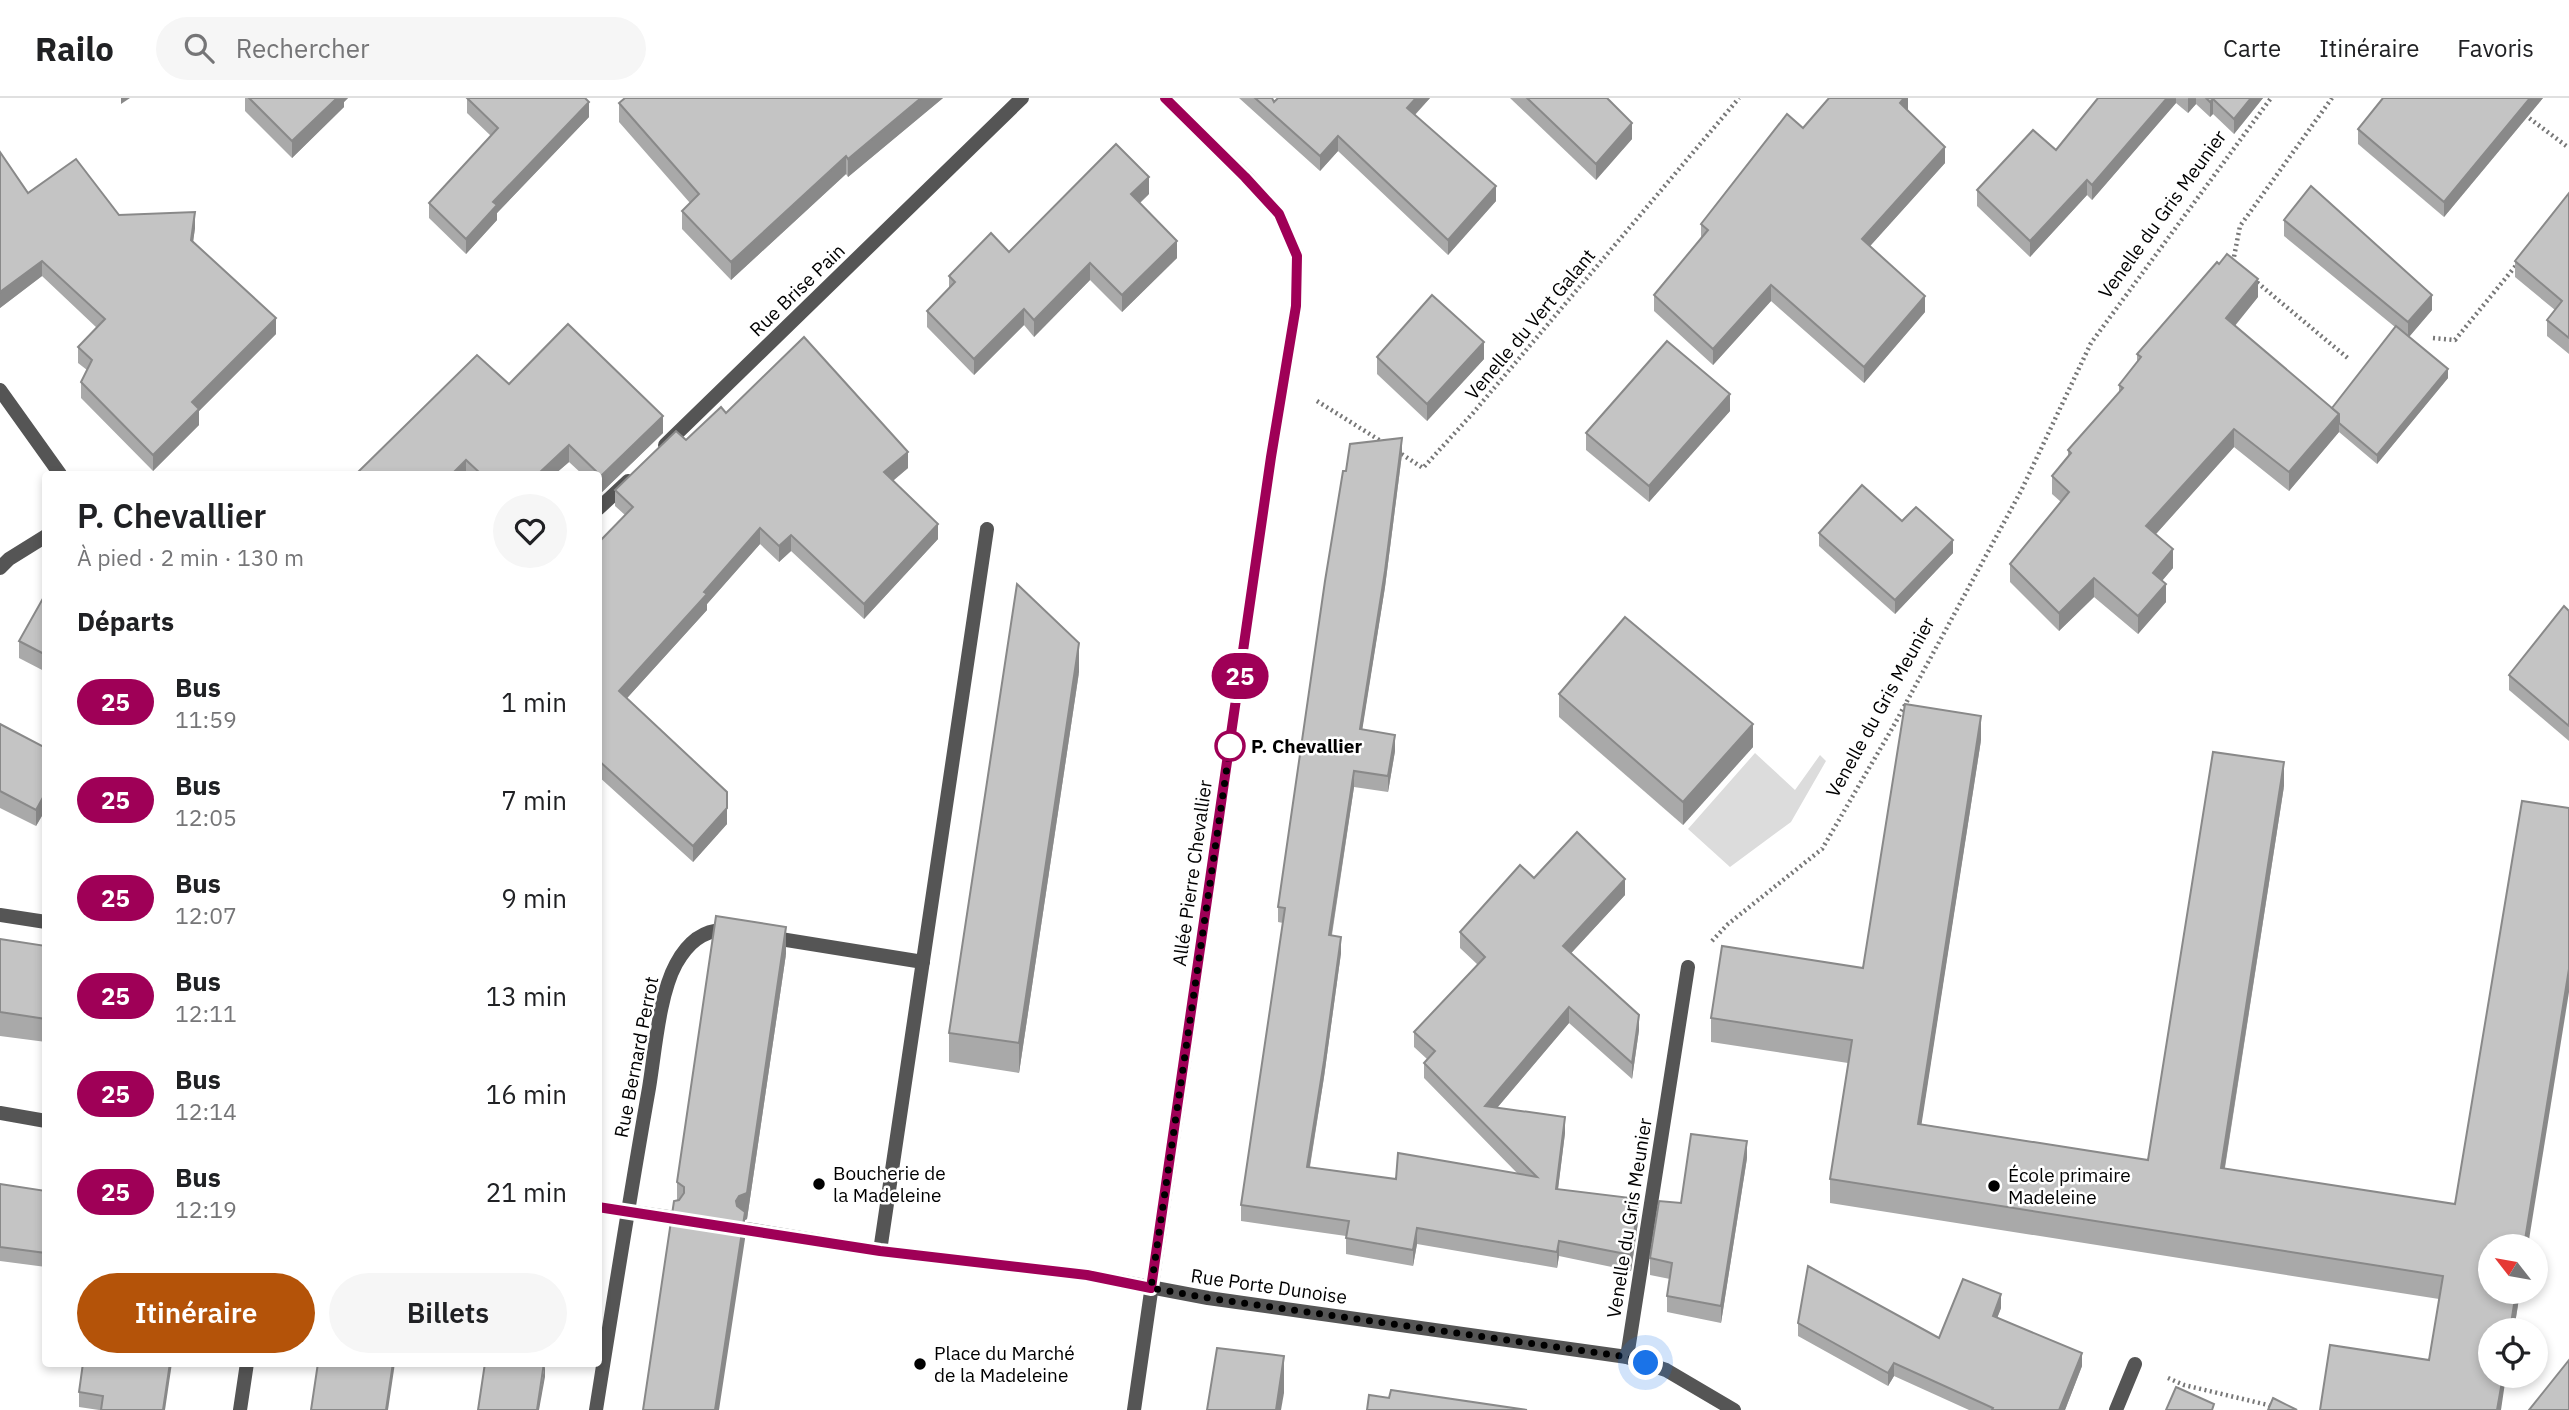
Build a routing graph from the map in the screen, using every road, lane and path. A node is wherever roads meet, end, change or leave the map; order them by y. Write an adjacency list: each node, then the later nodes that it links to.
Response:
1 (1022, 98): 13 (street, Rue Brise Pain)
2 (1165, 98): 31 (street, Allée Pierre Chevallier)
3 (1739, 98): 12 (path, Venelle du Vert Galant)
4 (2271, 98): 23 (path, Venelle du Gris Meunier)
5 (2332, 98): 10 (path)
6 (2521, 112): 7 (path)
7 (2569, 148)
8 (2525, 254): 9 (path)
9 (2433, 338)
10 (2350, 360)
11 (0, 390): 14 (street)
12 (1314, 399)
13 (658, 452)
14 (58, 471)
15 (638, 471): 16 (street)
16 (602, 505)
17 (987, 529): 22 (street)
18 (42, 538): 19 (street)
19 (0, 568)
20 (0, 915): 21 (street)
21 (42, 921)
22 (923, 962): 27 (street, Rue Bernard Perrot); 30 (street)
23 (1688, 967): 32 (street, Venelle du Gris Meunier)
24 (0, 1114): 25 (street)
25 (42, 1120)
26 (602, 1208): 27 (street)
27 (627, 1212): 28 (street); 36 (street, Rue Bernard Perrot)
28 (675, 1218)
29 (746, 1229): 30 (street, Rue Porte Dunoise)
30 (880, 1251): 31 (street, Rue Porte Dunoise)
31 (1151, 1288): 32 (street, Rue Porte Dunoise); 37 (street, Allée Pierre Chevallier)
32 (1627, 1357): 38 (street, Rue Porte Dunoise)
33 (2135, 1364): 39 (street); 40 (path)
34 (246, 1367): 35 (street)
35 (240, 1410)
36 (596, 1410)
37 (1134, 1410)
38 (1734, 1410)
39 (2116, 1410)
40 (2278, 1410)

